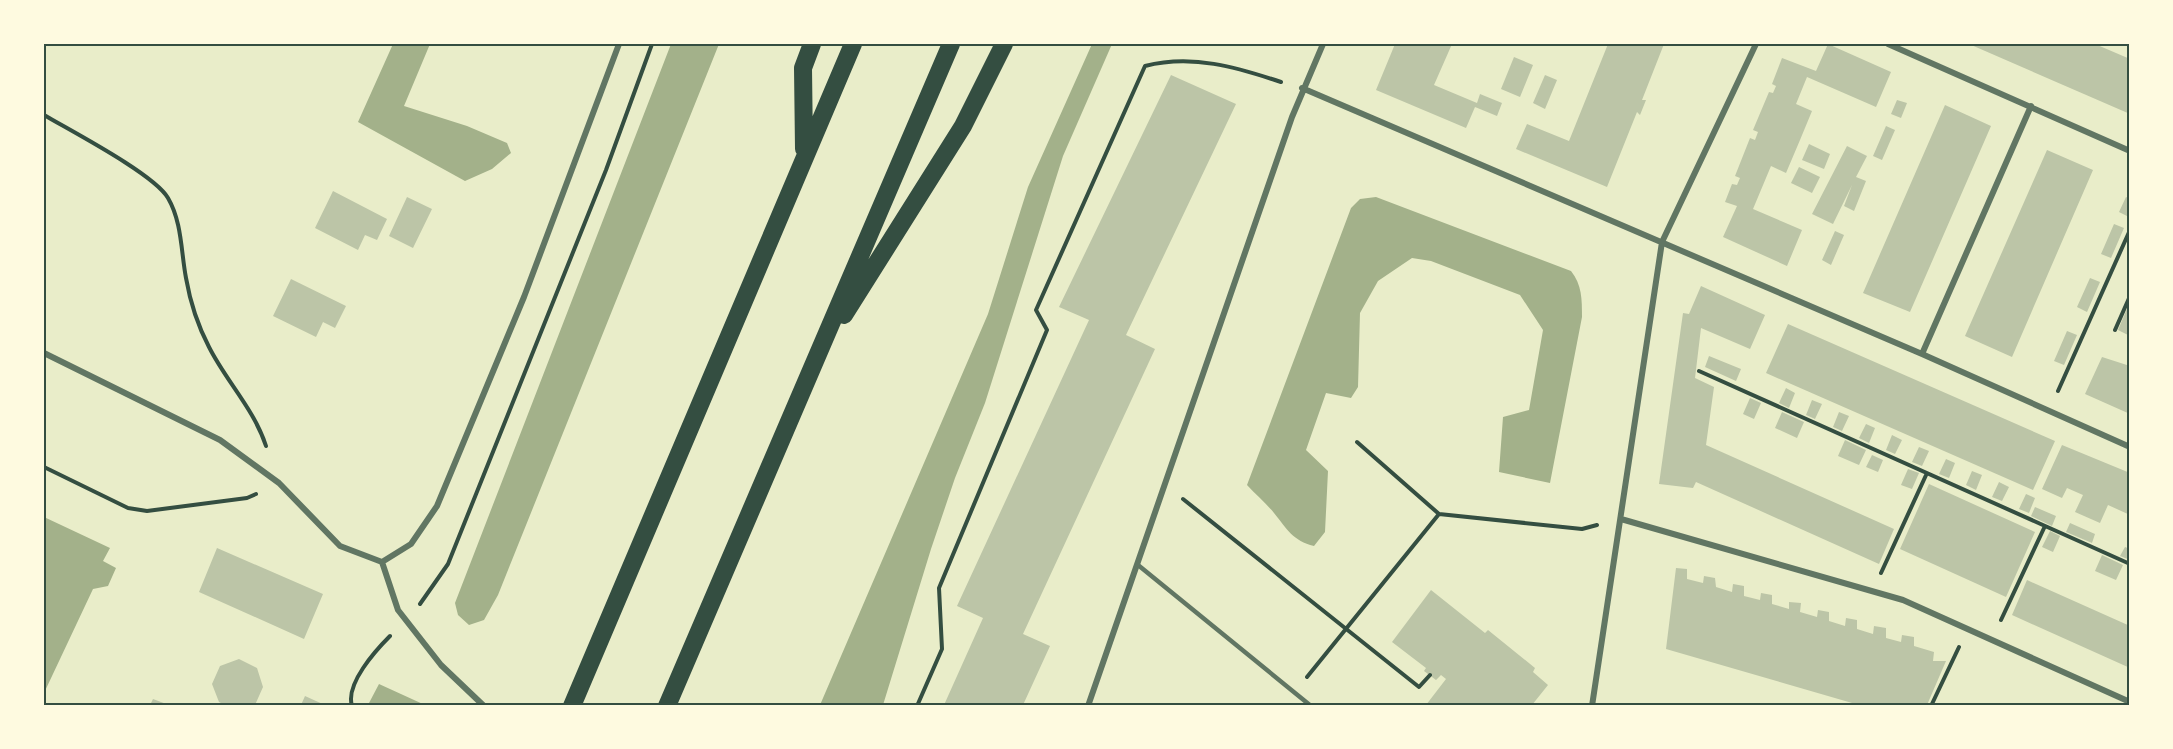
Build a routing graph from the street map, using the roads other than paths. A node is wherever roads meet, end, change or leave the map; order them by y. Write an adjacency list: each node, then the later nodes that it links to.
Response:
1 (620, 44): 19 (street)
2 (812, 44): 12 (highway)
3 (853, 44): 12 (highway)
4 (951, 44): 16 (highway)
5 (1004, 44): 16 (highway)
6 (1323, 44): 9 (street)
7 (1756, 44): 13 (street)
8 (1888, 44): 10 (street)
9 (1302, 88): 13 (street); 20 (street)
10 (2031, 106): 11 (street); 15 (street)
11 (2130, 151)
12 (804, 156): 21 (highway)
13 (1662, 242): 15 (street); 18 (street)
14 (44, 353): 19 (street)
15 (1922, 354): 17 (street)
16 (815, 362): 24 (highway)
17 (2130, 447)
18 (1620, 519): 22 (street); 27 (street)
19 (381, 562): 23 (street)
20 (1138, 565): 25 (street); 26 (lane)
21 (574, 700)
22 (2130, 702)
23 (484, 705)
24 (667, 705)
25 (1088, 705)
26 (1311, 705)
27 (1592, 705)

